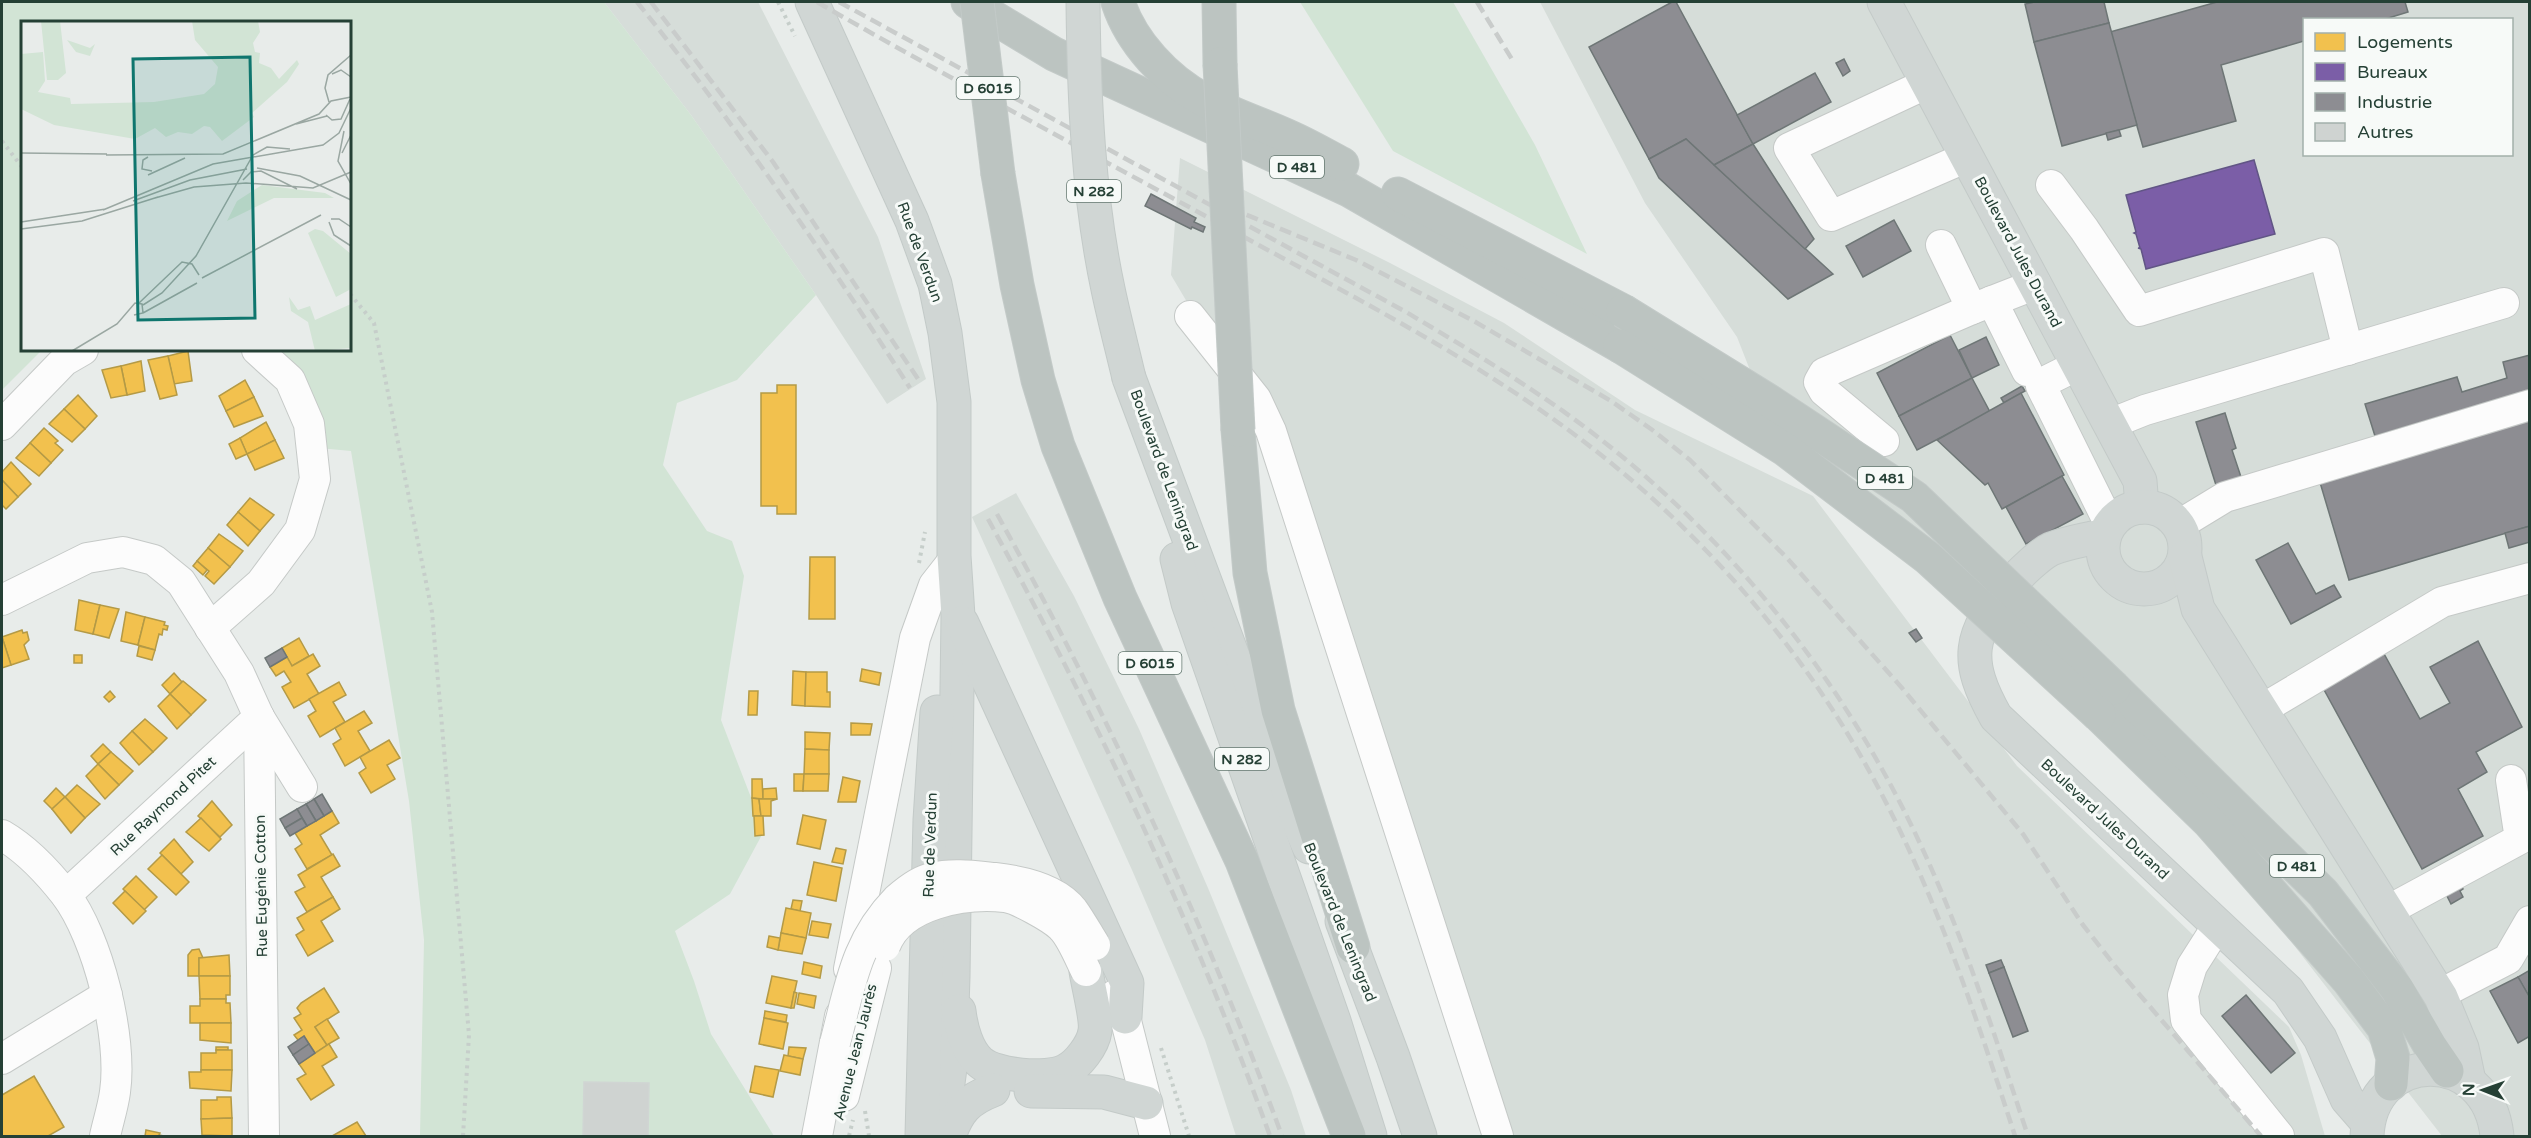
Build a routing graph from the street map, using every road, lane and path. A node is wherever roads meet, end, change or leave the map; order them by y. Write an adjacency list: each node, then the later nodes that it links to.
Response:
1 (778, 2): 8 (path)
2 (968, 2): 40 (highway, D 481, bridge)
3 (977, 2): 75 (highway, D 6015, bridge)
4 (1083, 2): 26 (main road, N 282, bridge)
5 (1118, 2): 40 (highway, D 481, bridge)
6 (1219, 2): 51 (highway, bridge)
7 (1884, 2): 10 (main road, Boulevard Jules Durand)
8 (798, 8): 9 (path); 35 (main road, Rue de Verdun)
9 (801, 46)
10 (1928, 83): 12 (main road, Boulevard Jules Durand); 12 (street)
11 (2, 141): 13 (path)
12 (1967, 157): 16 (main road, Boulevard Jules Durand)
13 (21, 166)
14 (2051, 185): 21 (street)
15 (1941, 246): 19 (street)
16 (2036, 285): 19 (street); 24 (main road, Boulevard Jules Durand)
17 (351, 295): 68 (path)
18 (2504, 303): 21 (street)
19 (1982, 305): 25 (street); 30 (street)
20 (1190, 316): 78 (street)
21 (2348, 350): 28 (street)
22 (81, 351): 29 (street)
23 (258, 351): 39 (street)
24 (2079, 365): 28 (main road, Boulevard Jules Durand); 33 (street)
25 (2027, 371)
26 (1130, 378): 51 (main road, Boulevard de Leningrad / N 282); 76 (main road, Boulevard de Leningrad / N 282)
27 (2529, 405): 32 (street)
28 (2110, 424): 31 (main road, Boulevard Jules Durand)
29 (2, 425)
30 (1884, 441)
31 (2142, 507): 32 (main road); 33 (main road)
32 (2179, 525): 34 (main road)
33 (2107, 530): 34 (main road); 50 (main road, Boulevard Jules Durand)
34 (2185, 557): 41 (main road)
35 (953, 559): 38 (main road, Rue de Verdun); 56 (main road, Rue de Verdun); 58 (street)
36 (2529, 578): 41 (street)
37 (2, 600): 39 (street)
38 (958, 616): 53 (main road, Rue de Verdun); 57 (main road)
39 (210, 628): 42 (street)
40 (2106, 701): 61 (highway, D 481); 62 (highway, D 481)
41 (2261, 710): 48 (main road)
42 (260, 717): 44 (street); 47 (street, Rue Raymond Pitet); 67 (street, Rue Eugénie Cotton)
43 (2511, 780): 46 (street)
44 (302, 787)
45 (2, 835): 47 (street)
46 (2525, 836): 48 (street)
47 (66, 895): 54 (street)
48 (2387, 911): 55 (main road)
49 (2529, 921): 55 (street)
50 (2218, 925): 65 (main road, Boulevard Jules Durand); 79 (street)
51 (1353, 947): 77 (main road, Boulevard de Leningrad)
52 (1090, 958): 53 (main road); 57 (street); 58 (street, bridge); 70 (street, Avenue Jean Jaurès, bridge)
53 (953, 977): 60 (main road, Rue de Verdun)
54 (107, 995): 59 (street); 66 (street)
55 (2441, 997): 61 (main road)
56 (925, 1017): 60 (main road); 71 (main road, Rue de Verdun)
57 (1125, 1017): 64 (street)
58 (835, 1043): 69 (street, Avenue Jean Jaurès)
59 (2, 1059)
60 (950, 1068): 63 (main road); 72 (main road, Rue de Verdun)
61 (2458, 1076): 62 (main road); 80 (main road)
62 (2391, 1084): 65 (main road)
63 (993, 1090): 64 (main road); 73 (main road)
64 (1146, 1103): 74 (street)
65 (2367, 1129)
66 (105, 1137)
67 (264, 1137)
68 (463, 1137)
69 (817, 1137)
70 (834, 1137)
71 (922, 1137)
72 (941, 1137)
73 (949, 1137)
74 (1155, 1137)
75 (1349, 1137)
76 (1370, 1137)
77 (1420, 1137)
78 (1498, 1137)
79 (2279, 1137)
80 (2497, 1137)

